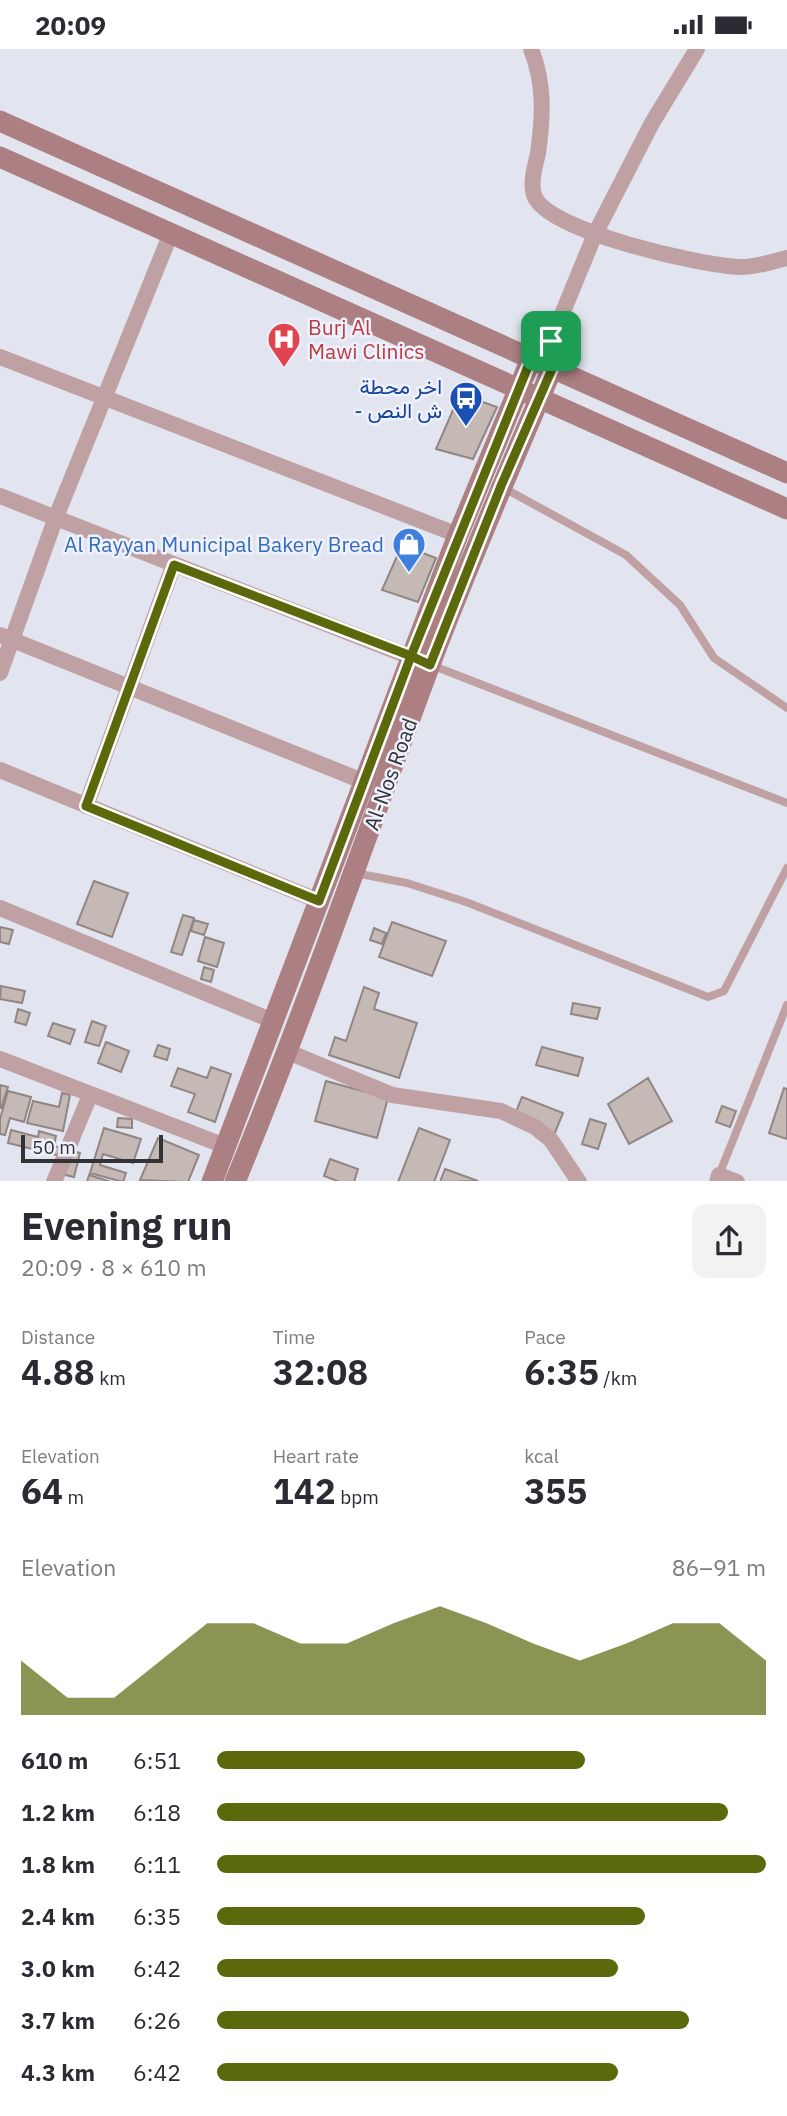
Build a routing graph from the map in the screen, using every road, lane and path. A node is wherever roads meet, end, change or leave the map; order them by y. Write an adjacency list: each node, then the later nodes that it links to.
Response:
1 (531, 49): 6 (street)
2 (697, 49): 6 (street)
3 (0, 121): 10 (main road)
4 (0, 157): 5 (main road)
5 (171, 233): 12 (main road); 13 (street)
6 (595, 234): 7 (street); 8 (street)
7 (787, 258)
8 (551, 341): 10 (street); 11 (street)
9 (0, 357): 13 (street)
10 (531, 359): 11 (main road); 12 (main road, Al-Nos Road)
11 (552, 369): 14 (main road, Al-Nos Road); 15 (main road)
12 (519, 387): 14 (main road); 20 (main road, Al-Nos Road)
13 (105, 397): 19 (street); 20 (street)
14 (540, 397): 16 (main road, Al-Nos Road); 18 (main road)
15 (787, 473)
16 (501, 486): 23 (main road, Al-Nos Road); 26 (lane)
17 (0, 496): 19 (street)
18 (787, 509)
19 (56, 517): 21 (street); 22 (street)
20 (457, 535): 23 (main road, Al-Nos Road)
21 (174, 565): 23 (street); 25 (street)
22 (6, 638): 24 (street); 25 (street)
23 (421, 661): 28 (main road, Al-Nos Road); 29 (lane); 32 (main road, Al-Nos Road)
24 (0, 673)
25 (130, 686): 28 (street); 30 (street)
26 (787, 708)
27 (0, 770): 30 (street)
28 (365, 782): 33 (main road, Al-Nos Road)
29 (787, 803)
30 (86, 806): 33 (street)
31 (787, 868): 32 (lane)
32 (355, 873): 37 (main road, Al-Nos Road)
33 (319, 901): 36 (main road, Al-Nos Road)
34 (0, 908): 36 (street)
35 (787, 1005): 41 (lane)
36 (273, 1021): 40 (main road, Al-Nos Road)
37 (286, 1051): 44 (main road, Al-Nos Road); 45 (street)
38 (0, 1059): 39 (street)
39 (90, 1095): 40 (street); 42 (street)
40 (225, 1146): 43 (main road, Al-Nos Road)
41 (718, 1178): 46 (street)
42 (54, 1181)
43 (212, 1181)
44 (235, 1181)
45 (579, 1181)
46 (737, 1181)

